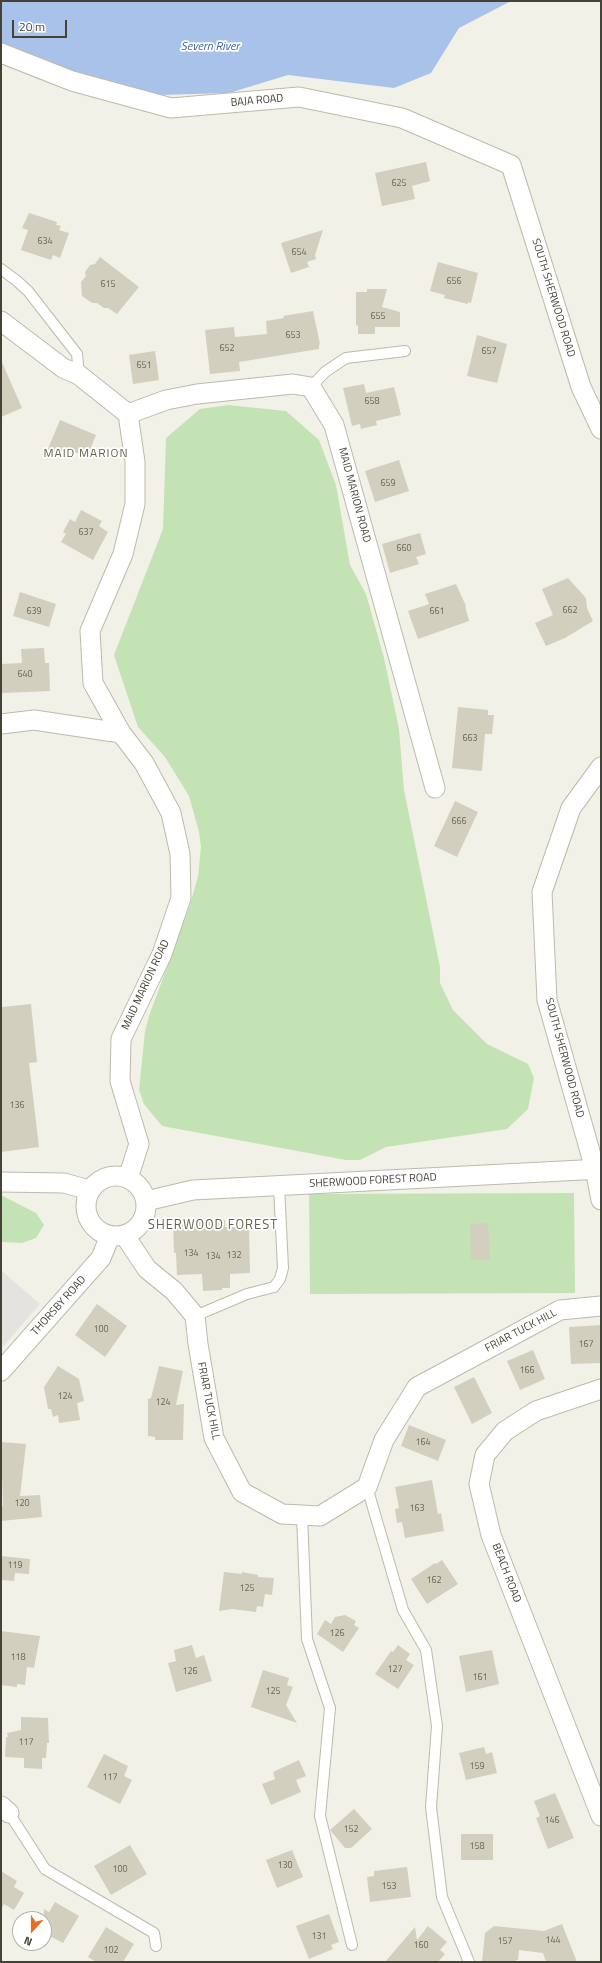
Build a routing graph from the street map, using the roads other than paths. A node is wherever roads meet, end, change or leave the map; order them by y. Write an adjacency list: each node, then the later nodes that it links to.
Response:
1 (1, 53): 2 (street, BAJA ROAD)
2 (511, 164): 9 (street, SOUTH SHERWOOD ROAD)
3 (1, 269): 6 (lane)
4 (1, 321): 6 (street)
5 (404, 351): 7 (lane)
6 (79, 375): 8 (street)
7 (312, 387): 8 (street); 13 (street, MAID MARION ROAD)
8 (128, 414): 11 (street, MAID MARION ROAD)
9 (601, 429)
10 (1, 724): 11 (street)
11 (121, 734): 15 (street, MAID MARION ROAD)
12 (601, 767): 14 (street, SOUTH SHERWOOD ROAD)
13 (435, 788)
14 (598, 1169): 17 (street, SHERWOOD FOREST ROAD); 19 (street)
15 (128, 1178): 18 (street); 20 (street)
16 (1, 1182): 18 (street)
17 (279, 1186): 20 (street, SHERWOOD FOREST ROAD); 23 (lane)
18 (89, 1190): 21 (street)
19 (601, 1200)
20 (146, 1201): 21 (street)
21 (117, 1236): 23 (street); 24 (street, THORSBY ROAD)
22 (601, 1306): 26 (street, FRIAR TUCK HILL)
23 (195, 1316): 27 (street, FRIAR TUCK HILL)
24 (1, 1371)
25 (601, 1389): 29 (street, BEACH ROAD)
26 (367, 1487): 27 (street, FRIAR TUCK HILL); 32 (lane)
27 (302, 1515): 30 (lane)
28 (5, 1809): 31 (lane)
29 (601, 1816)
30 (352, 1945)
31 (156, 1946)
32 (469, 1962)

